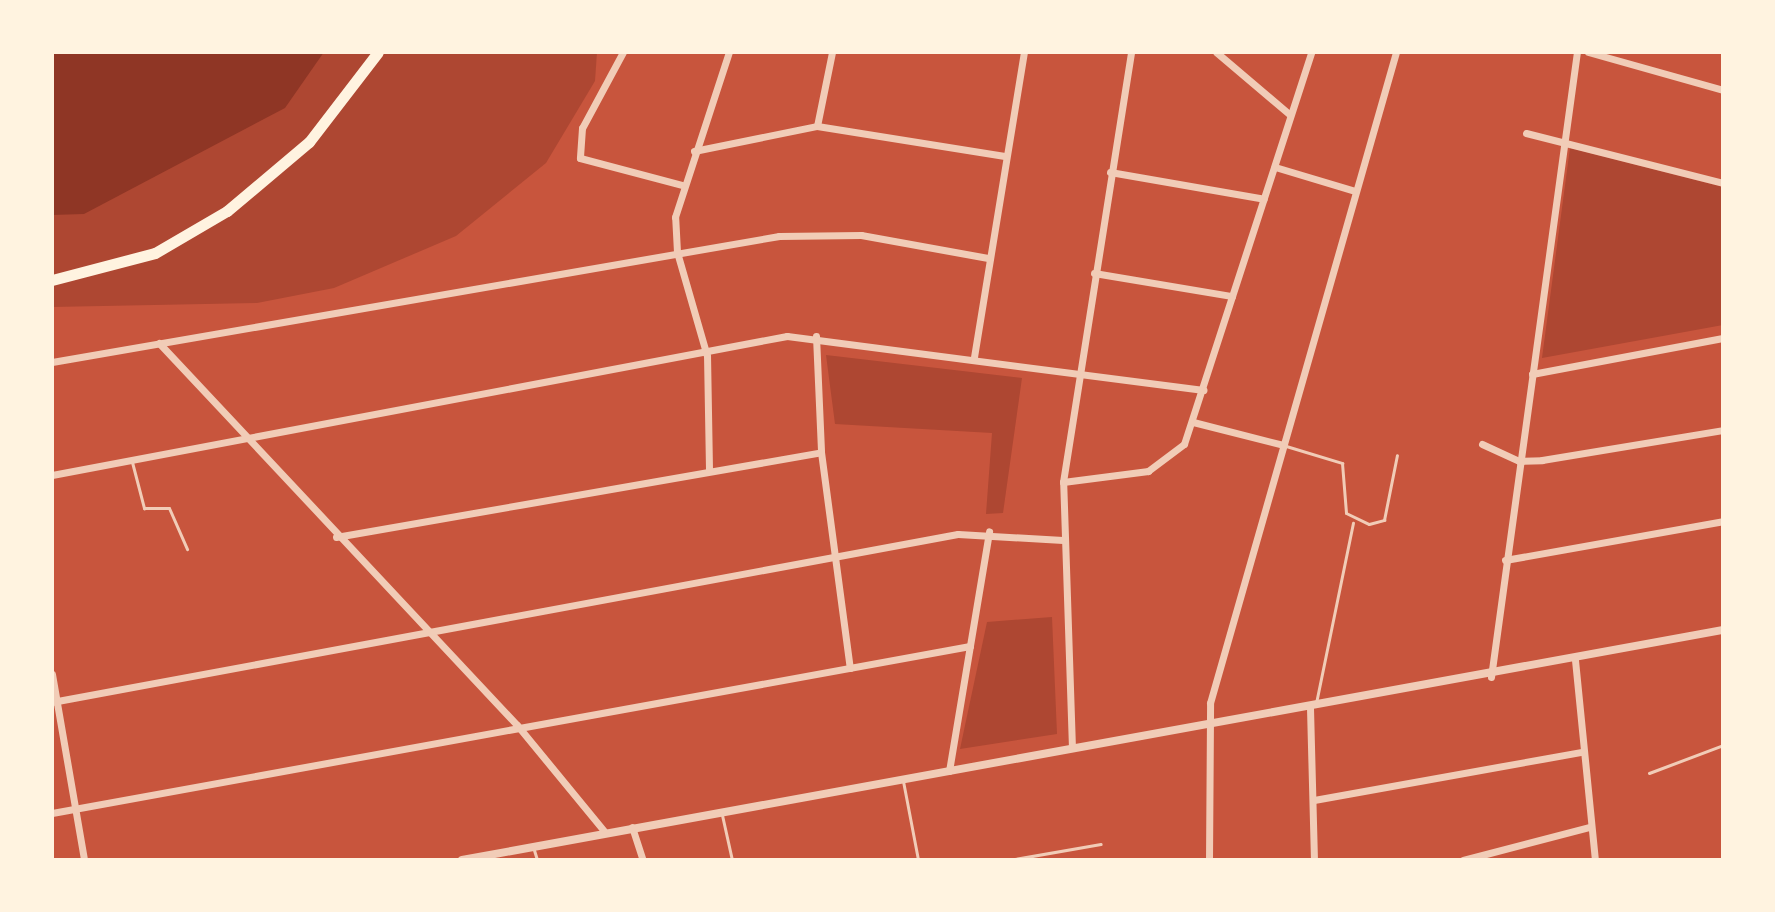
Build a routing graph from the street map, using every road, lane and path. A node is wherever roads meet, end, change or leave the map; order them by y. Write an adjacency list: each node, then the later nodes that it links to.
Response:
1 (378, 52): 28 (highway)
2 (623, 52): 22 (street)
3 (729, 52): 17 (street)
4 (832, 52): 14 (street)
5 (1024, 52): 18 (street)
6 (1131, 52): 20 (street)
7 (1216, 52): 13 (street)
8 (1311, 52): 13 (street)
9 (1396, 52): 23 (street)
10 (1577, 52): 16 (street)
11 (1588, 52): 12 (street)
12 (1723, 90)
13 (1289, 114): 19 (street)
14 (817, 126): 17 (street); 18 (street)
15 (1526, 133): 16 (street)
16 (1565, 141): 21 (street); 37 (street)
17 (694, 151): 22 (street)
18 (1005, 156): 26 (street)
19 (1275, 167): 23 (street); 24 (street)
20 (1110, 172): 24 (street); 27 (street)
21 (1723, 183)
22 (682, 185): 25 (street)
23 (1355, 191): 43 (street)
24 (1264, 199): 29 (street)
25 (677, 252): 26 (street); 32 (street); 33 (street)
26 (988, 258): 34 (street)
27 (1094, 273): 29 (street); 36 (street)
28 (52, 280)
29 (1232, 296): 38 (street)
30 (816, 336): 33 (street); 34 (street); 44 (street)
31 (1723, 338): 37 (street)
32 (159, 343): 35 (street); 41 (street)
33 (707, 356): 41 (street); 48 (street)
34 (974, 357): 36 (street)
35 (52, 362)
36 (1077, 369): 38 (street); 50 (street)
37 (1532, 374): 46 (street)
38 (1204, 390): 39 (street)
39 (1193, 422): 43 (street); 50 (street)
40 (1723, 430): 46 (street)
41 (254, 442): 47 (street); 54 (street)
42 (1482, 444): 46 (street)
43 (1283, 445): 52 (lane); 69 (street)
44 (821, 452): 48 (street); 57 (street)
45 (1397, 455): 52 (lane)
46 (1519, 461): 58 (street)
47 (132, 462): 49 (street); 56 (lane)
48 (709, 469): 54 (street)
49 (52, 475)
50 (1063, 482): 55 (street)
51 (1723, 521): 58 (street)
52 (1353, 523): 67 (lane)
53 (989, 531): 55 (street); 57 (street); 61 (street)
54 (336, 537): 60 (street)
55 (1063, 540): 71 (street)
56 (187, 549)
57 (834, 559): 60 (street); 63 (street)
58 (1505, 560): 65 (street)
59 (1723, 630): 62 (street)
60 (430, 636): 66 (street); 68 (street)
61 (970, 646): 63 (street); 73 (street)
62 (1575, 660): 65 (street); 72 (street)
63 (850, 668): 68 (street)
64 (52, 674): 66 (street)
65 (1491, 677): 67 (street)
66 (54, 702): 77 (street)
67 (1312, 708): 69 (street); 76 (street)
68 (517, 725): 77 (street); 82 (street)
69 (1207, 725): 71 (street); 92 (street)
70 (1723, 745): 74 (lane)
71 (1072, 748): 73 (street)
72 (1582, 752): 76 (street); 81 (street)
73 (949, 771): 75 (street)
74 (1649, 773)
75 (902, 779): 78 (street); 90 (lane)
76 (1314, 800): 93 (street)
77 (75, 809): 79 (street); 85 (street)
78 (721, 812): 80 (street); 89 (lane)
79 (52, 813)
80 (632, 827): 82 (street); 88 (street)
81 (1590, 827): 94 (street); 95 (street)
82 (604, 831): 84 (street)
83 (1101, 844): 91 (lane)
84 (533, 846): 86 (street); 87 (lane)
85 (84, 860)
86 (462, 860)
87 (537, 860)
88 (643, 860)
89 (732, 860)
90 (918, 860)
91 (1009, 860)
92 (1209, 860)
93 (1314, 860)
94 (1463, 860)
95 (1595, 860)

